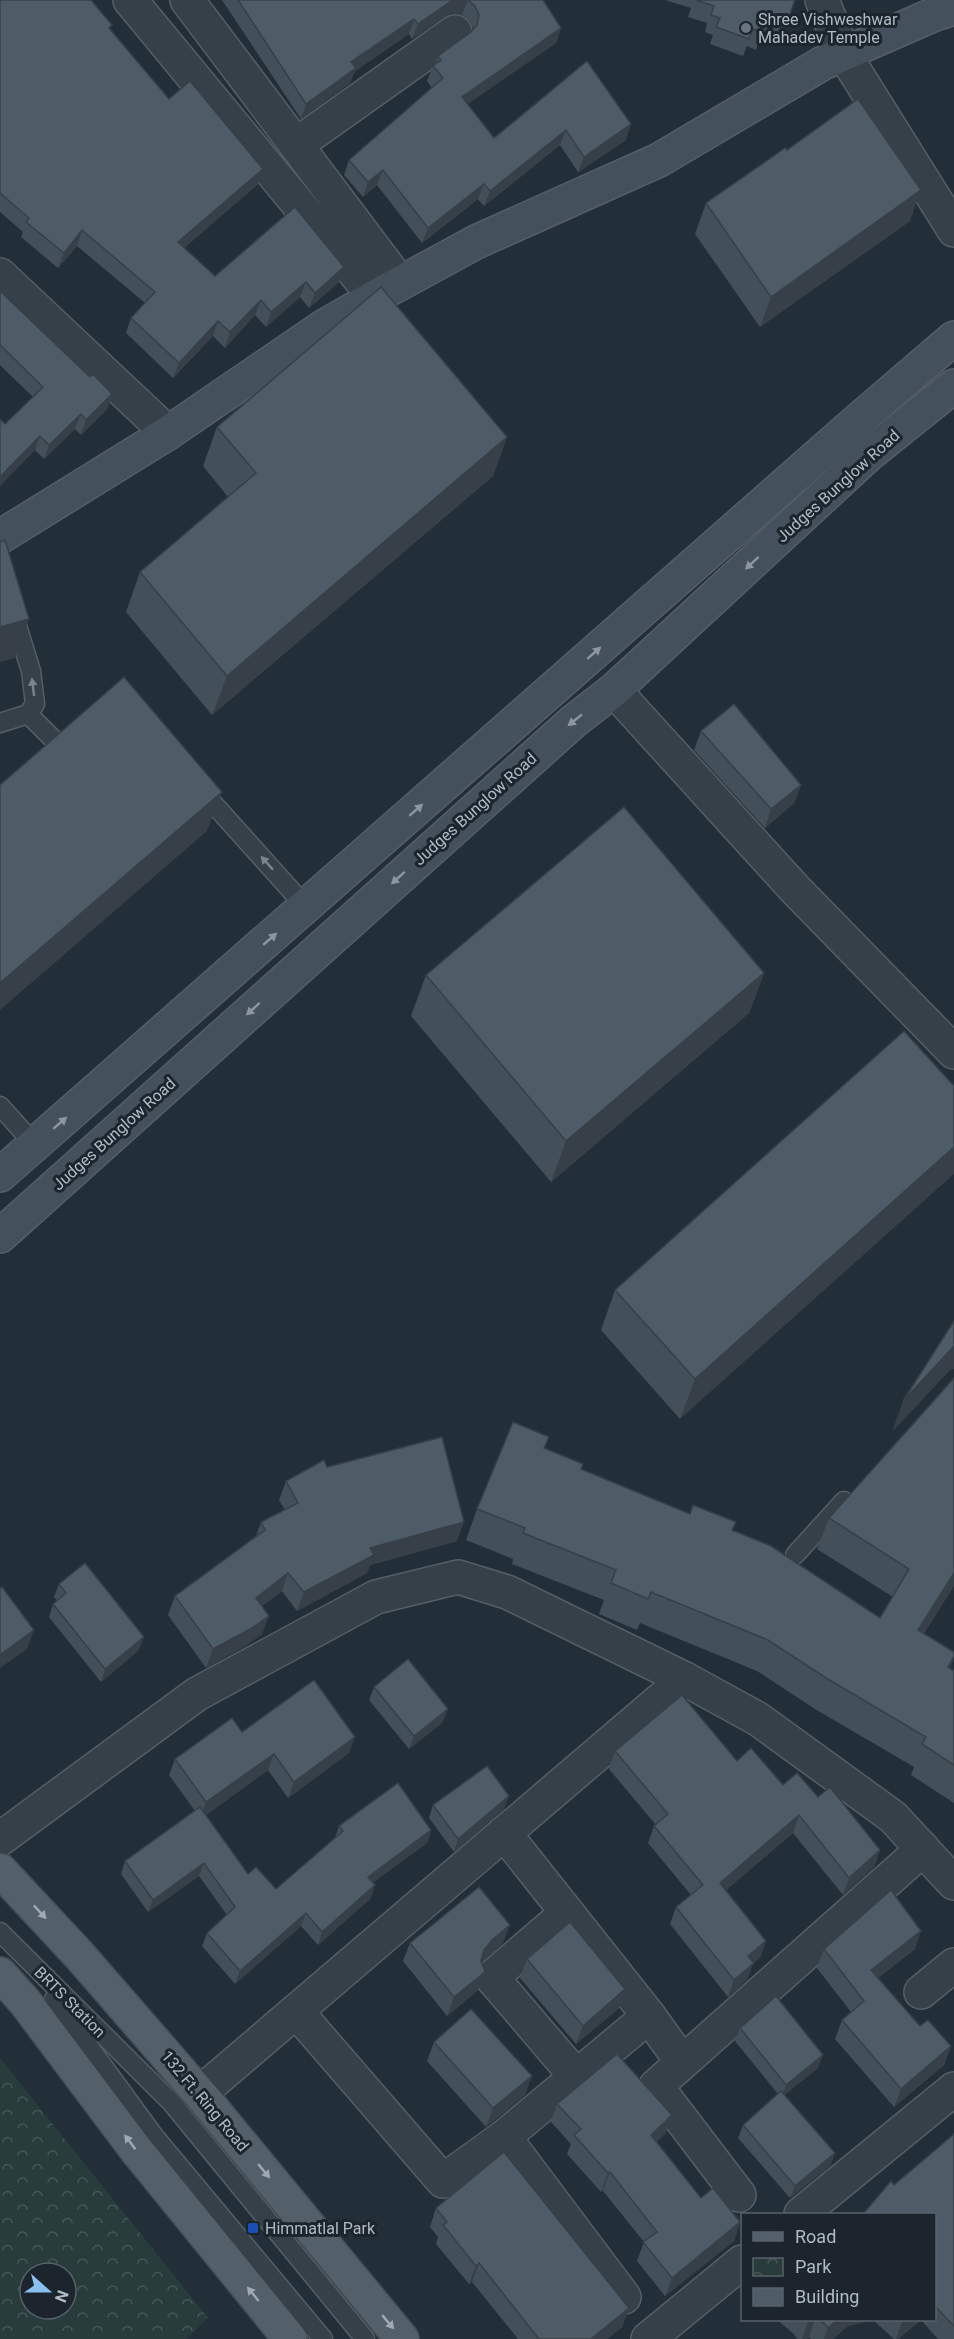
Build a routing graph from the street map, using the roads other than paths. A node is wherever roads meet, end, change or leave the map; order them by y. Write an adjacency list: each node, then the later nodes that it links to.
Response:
1 (130, 0): 10 (street)
2 (187, 0): 7 (street)
3 (822, 0): 6 (street)
4 (954, 8): 6 (main road)
5 (455, 32): 7 (street)
6 (844, 54): 8 (street); 10 (main road)
7 (296, 144): 10 (street)
8 (954, 230)
9 (0, 275): 13 (street)
10 (388, 290): 13 (main road)
11 (954, 338): 23 (main road, one-way to 11)
12 (954, 386): 16 (main road, Judges Bunglow Road, one-way to 16)
13 (168, 433): 14 (main road)
14 (0, 537)
15 (0, 571): 17 (lane, one-way to 15)
16 (614, 690): 24 (street); 28 (main road, Judges Bunglow Road, one-way to 28)
17 (28, 714): 18 (lane); 20 (lane)
18 (0, 723)
19 (72, 726): 20 (lane)
20 (54, 740): 21 (lane)
21 (38, 753)
22 (189, 777): 23 (lane, one-way to 22)
23 (306, 907): 26 (main road, one-way to 23)
24 (954, 1052)
25 (0, 1106): 26 (lane)
26 (35, 1145): 27 (main road)
27 (0, 1175)
28 (0, 1236)
29 (859, 1485): 30 (lane)
30 (795, 1555)
31 (685, 1679): 32 (street); 33 (street); 34 (street)
32 (504, 1833): 37 (street); 42 (street)
33 (0, 1839)
34 (923, 1849): 36 (street); 44 (street)
35 (0, 1870): 47 (main road, 132 Ft. Ring Road, one-way to 47)
36 (954, 1883)
37 (567, 1912): 43 (street); 45 (street)
38 (0, 1932): 39 (lane)
39 (11, 1964): 53 (main road, one-way to 39); 54 (lane, BRTS Station); 55 (lane, BRTS Station)
40 (954, 1965): 41 (street)
41 (921, 1992)
42 (296, 2011): 47 (street); 48 (street)
43 (649, 2016): 44 (street); 45 (street)
44 (682, 2062): 49 (street)
45 (575, 2075): 48 (street)
46 (954, 2089): 50 (street)
47 (199, 2094): 56 (main road, 132 Ft. Ring Road, one-way to 56)
48 (504, 2137): 52 (street)
49 (739, 2195)
50 (802, 2213)
51 (741, 2263): 57 (street)
52 (624, 2297)
53 (290, 2339)
54 (323, 2339)
55 (366, 2339)
56 (402, 2339)
57 (648, 2339)

